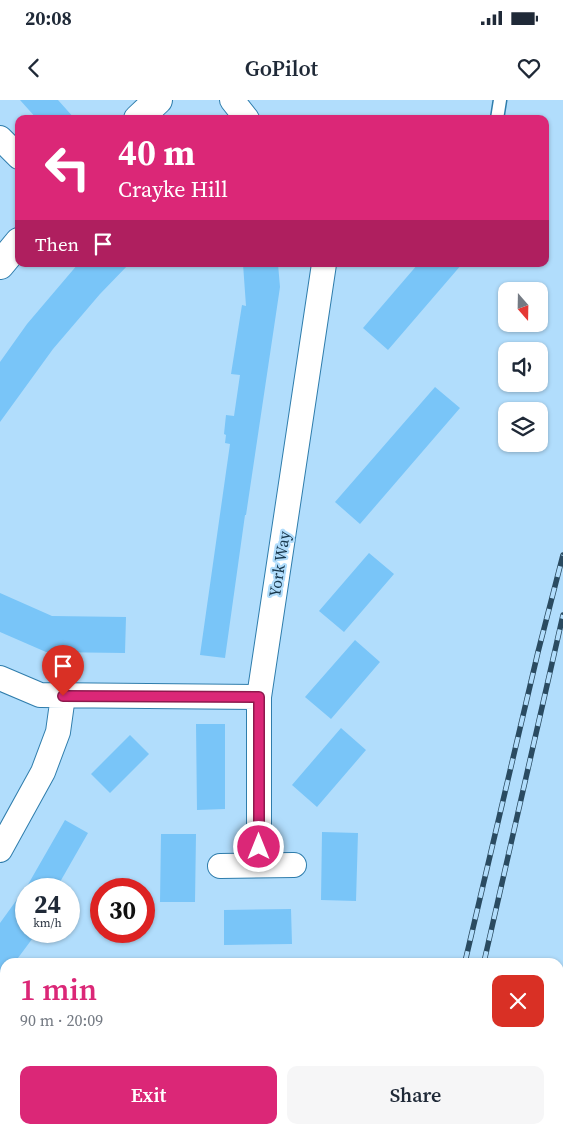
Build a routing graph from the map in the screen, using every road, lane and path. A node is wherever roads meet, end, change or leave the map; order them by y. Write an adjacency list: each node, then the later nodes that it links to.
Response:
1 (158, 100): 4 (street)
2 (232, 100): 5 (street)
3 (500, 100): 6 (lane)
4 (142, 115)
5 (244, 115)
6 (497, 115)
7 (0, 138): 8 (street)
8 (15, 154)
9 (15, 247): 10 (street)
10 (0, 265)
11 (324, 267): 14 (street, York Way)
12 (0, 678): 13 (street)
13 (63, 696): 14 (street); 15 (street)
14 (259, 697): 18 (street, York Way)
15 (0, 850)
16 (294, 865): 18 (street)
17 (220, 866): 18 (street)
18 (259, 866)

